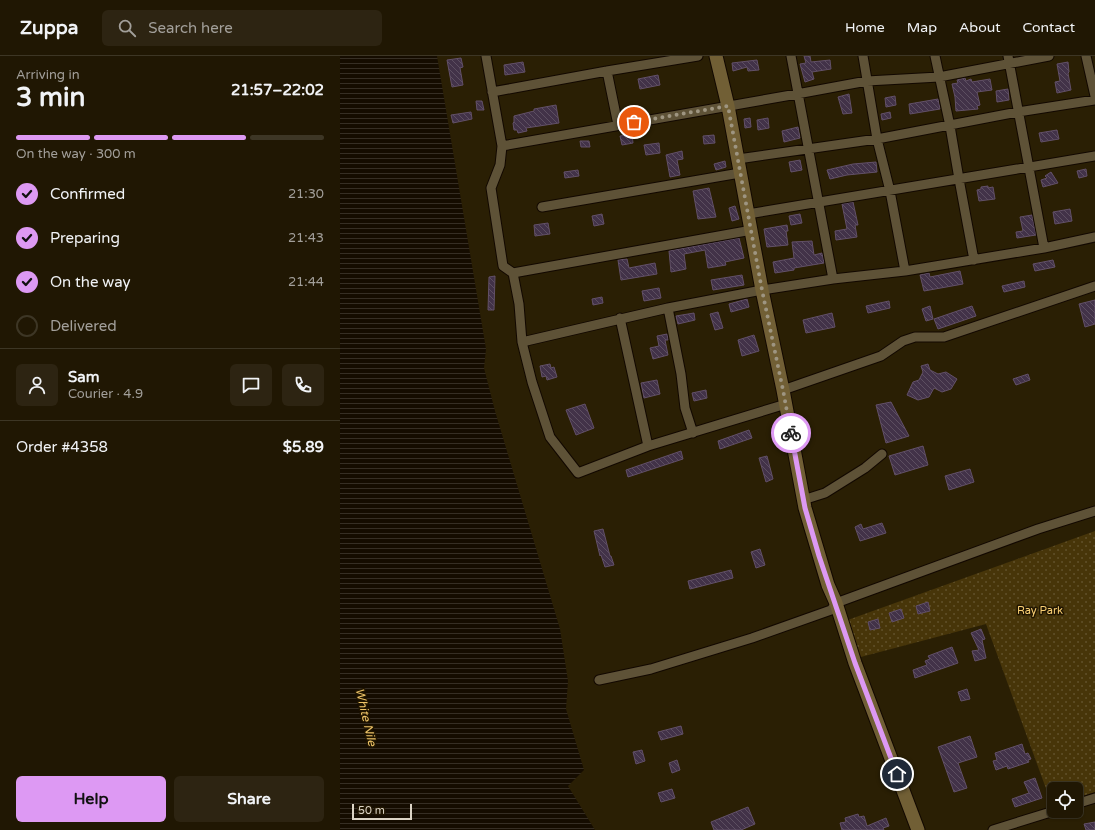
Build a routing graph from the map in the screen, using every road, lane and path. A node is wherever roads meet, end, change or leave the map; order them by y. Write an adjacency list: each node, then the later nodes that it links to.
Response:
1 (486, 56): 13 (street)
2 (698, 56): 10 (street)
3 (716, 56): 17 (street)
4 (790, 56): 14 (street)
5 (863, 56): 12 (street)
6 (935, 56): 11 (street)
7 (1049, 56): 9 (street)
8 (1086, 56): 15 (street)
9 (1009, 60): 11 (street); 18 (street)
10 (607, 70): 13 (street); 19 (street)
11 (939, 77): 12 (street); 20 (street)
12 (867, 81): 14 (street); 21 (street)
13 (492, 92): 22 (street)
14 (797, 94): 17 (street); 23 (street)
15 (1095, 96)
16 (1095, 100): 18 (street)
17 (728, 106): 19 (street); 25 (street)
18 (1018, 112): 20 (street); 26 (street)
19 (618, 125): 22 (street)
20 (950, 126): 21 (street); 28 (street)
21 (878, 138): 23 (street); 29 (street)
22 (502, 146): 38 (street)
23 (808, 148): 25 (street); 30 (street)
24 (1095, 156): 26 (street)
25 (738, 158): 27 (street)
26 (1029, 167): 28 (street); 35 (street)
27 (740, 173): 31 (street); 32 (street)
28 (959, 179): 29 (street); 36 (street)
29 (890, 191): 30 (street); 37 (street)
30 (819, 203): 32 (street); 39 (street)
31 (542, 207)
32 (748, 214): 33 (street)
33 (752, 230): 38 (street); 41 (street)
34 (1095, 237): 35 (street)
35 (1044, 248): 36 (street)
36 (974, 260): 37 (street)
37 (905, 271): 39 (street)
38 (513, 273): 44 (street)
39 (833, 279): 41 (street)
40 (1095, 286): 45 (street)
41 (762, 290): 42 (street); 45 (street)
42 (668, 308): 43 (street); 47 (street)
43 (620, 318): 44 (street); 48 (street)
44 (522, 342): 48 (street)
45 (783, 390): 46 (street)
46 (786, 404): 47 (street); 50 (street)
47 (693, 433): 48 (street)
48 (648, 446)
49 (882, 454): 50 (street)
50 (803, 500): 52 (street)
51 (1095, 511): 52 (street)
52 (836, 603): 53 (street); 57 (street)
53 (599, 680)
54 (1095, 798): 55 (street)
55 (1083, 802)
56 (1047, 813): 58 (street)
57 (918, 830)
58 (993, 830)

